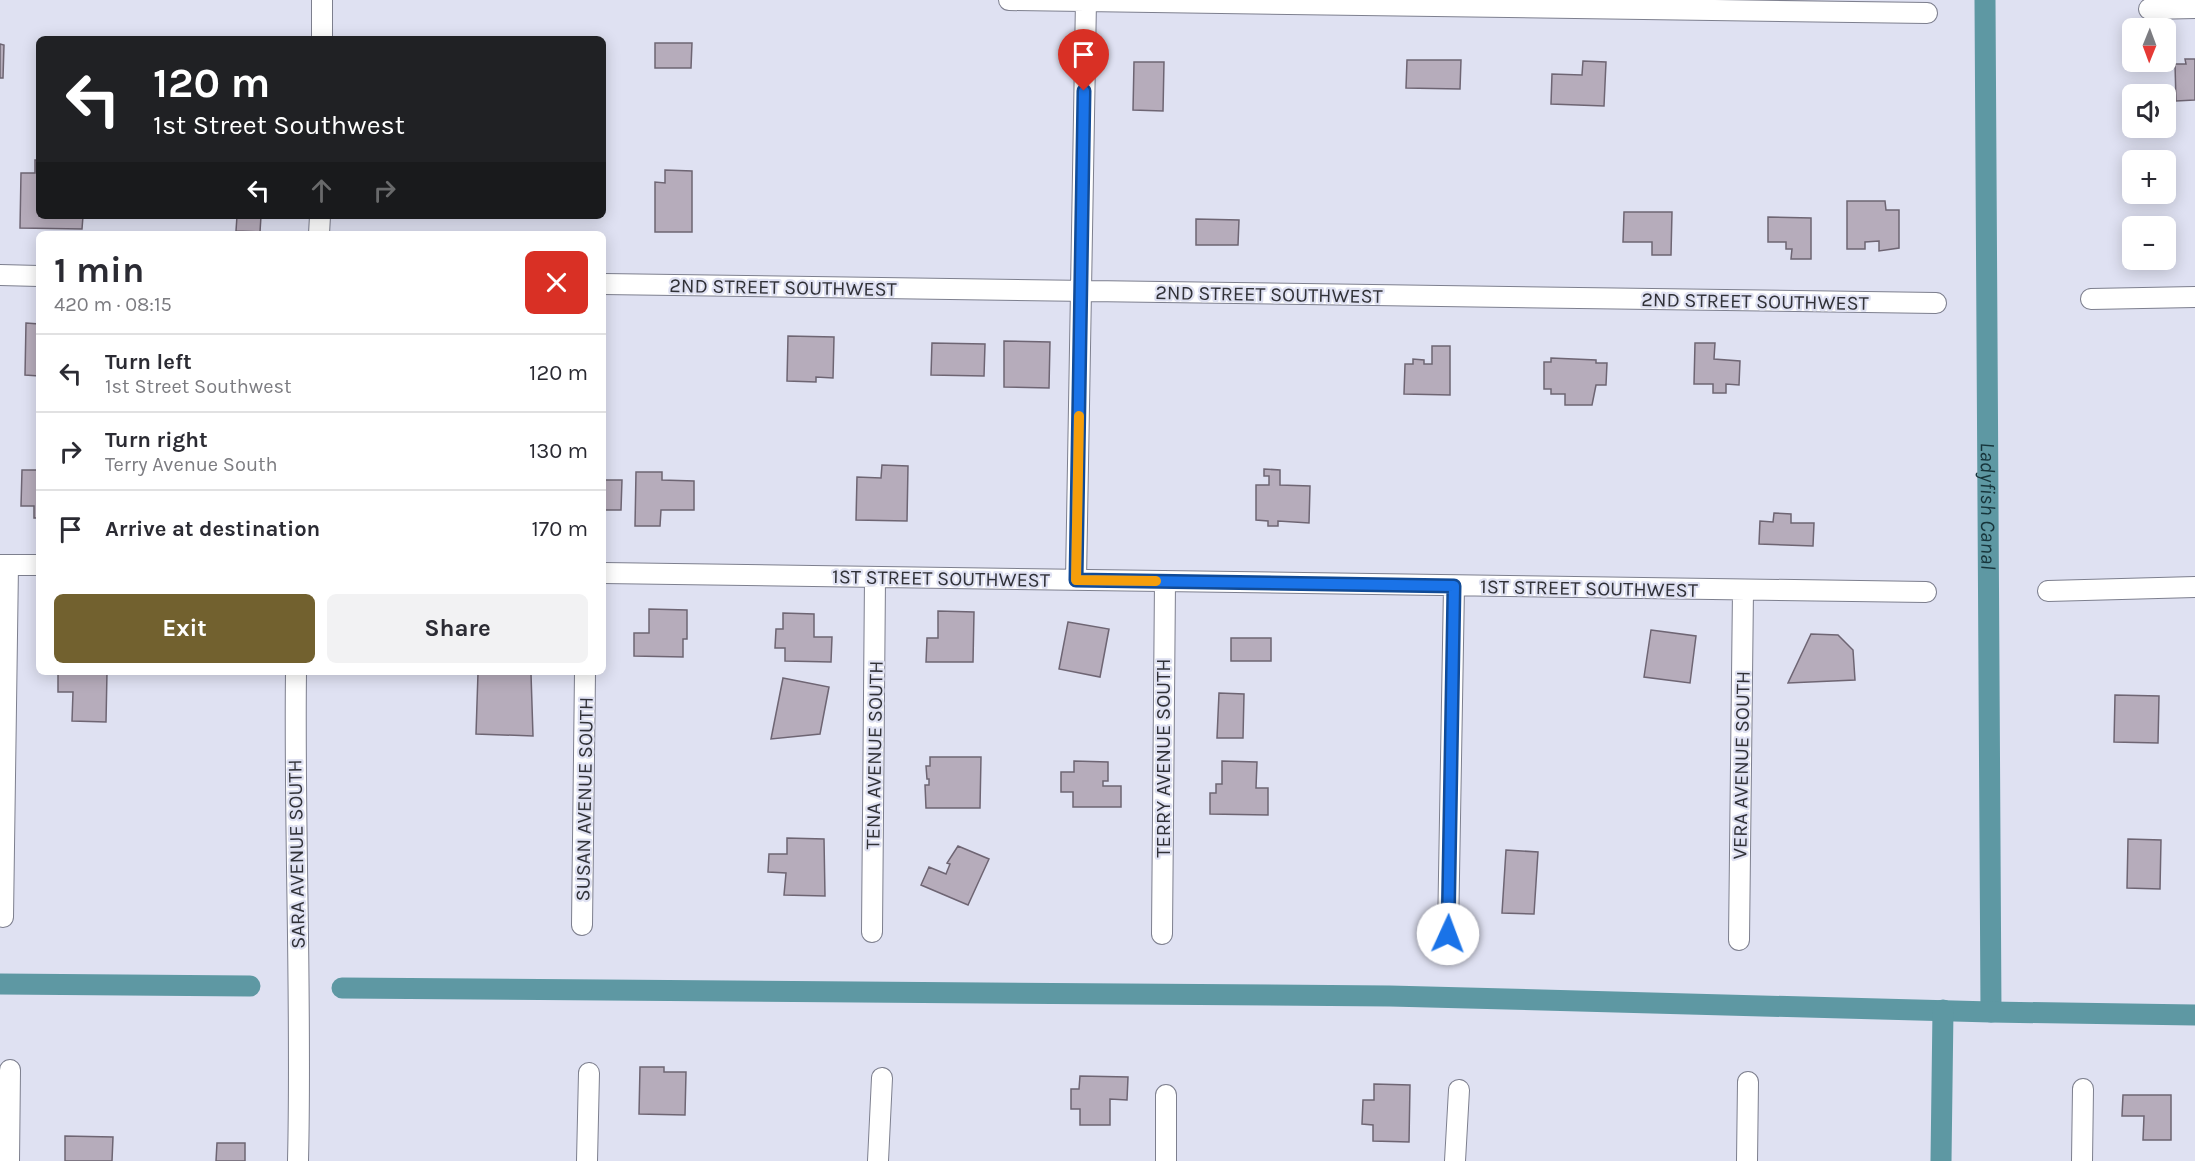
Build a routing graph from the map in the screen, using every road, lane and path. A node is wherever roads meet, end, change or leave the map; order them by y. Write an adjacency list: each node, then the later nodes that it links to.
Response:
1 (322, 0): 7 (street)
2 (1009, 0): 3 (street)
3 (1086, 1): 6 (street); 11 (street)
4 (2195, 8): 5 (street)
5 (2149, 9)
6 (1927, 13)
7 (322, 36)
8 (0, 275): 9 (street)
9 (36, 276)
10 (606, 284): 11 (street, 2ND STREET SOUTHWEST)
11 (1082, 291): 14 (street, 2ND STREET SOUTHWEST); 19 (street)
12 (2195, 297): 13 (street)
13 (2091, 299)
14 (1936, 303)
15 (4, 565): 16 (street); 28 (street)
16 (36, 565)
17 (606, 573): 18 (street, 1ST STREET SOUTHWEST)
18 (875, 578): 19 (street, 1ST STREET SOUTHWEST); 30 (street, TENA AVENUE SOUTH)
19 (1076, 580): 20 (street, 1ST STREET SOUTHWEST)
20 (1165, 581): 21 (street, 1ST STREET SOUTHWEST); 31 (street, TERRY AVENUE SOUTH)
21 (1454, 586): 23 (street, 1ST STREET SOUTHWEST); 32 (street)
22 (2195, 587): 24 (street)
23 (1743, 590): 25 (street, 1ST STREET SOUTHWEST); 33 (street, VERA AVENUE SOUTH)
24 (2048, 591)
25 (1926, 592)
26 (296, 675): 42 (street, SARA AVENUE SOUTH)
27 (585, 675): 29 (street, SUSAN AVENUE SOUTH)
28 (3, 917)
29 (582, 925)
30 (872, 932)
31 (1162, 934)
32 (1448, 934)
33 (1739, 940)
34 (10, 1070): 41 (street)
35 (589, 1073): 43 (street)
36 (882, 1078): 44 (street)
37 (1748, 1082): 47 (street)
38 (2083, 1089): 48 (street)
39 (1459, 1090): 46 (street)
40 (1166, 1095): 45 (street)
41 (9, 1161)
42 (298, 1161)
43 (587, 1161)
44 (878, 1161)
45 (1166, 1161)
46 (1455, 1161)
47 (1747, 1161)
48 (2082, 1161)

